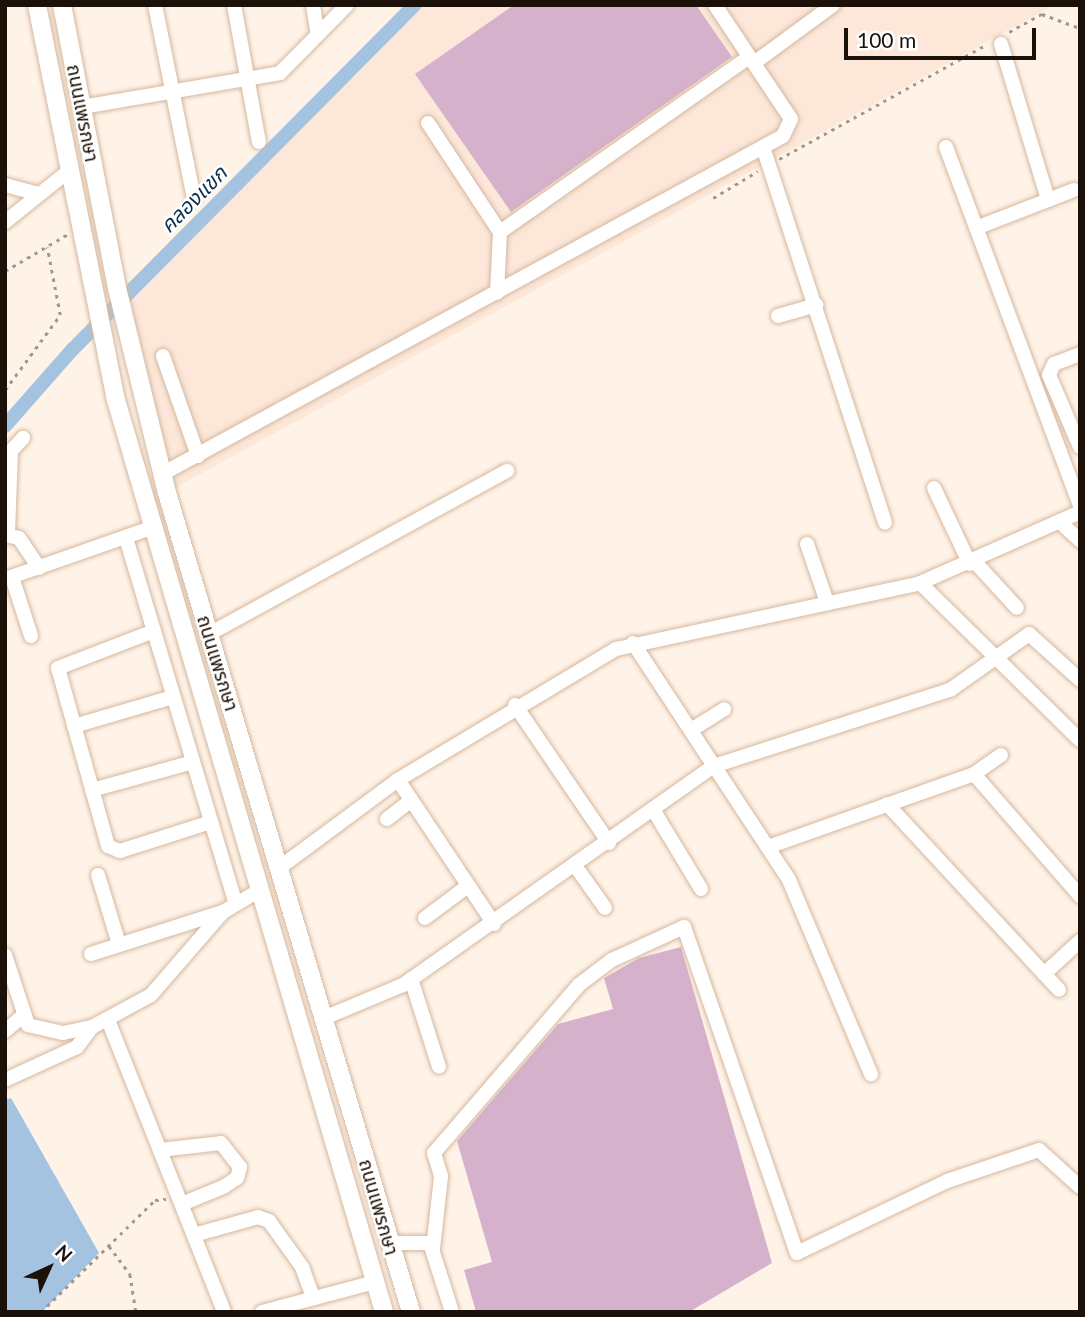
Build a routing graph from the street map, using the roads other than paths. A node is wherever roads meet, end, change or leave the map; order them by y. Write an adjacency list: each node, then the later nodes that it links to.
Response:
1 (37, 5): 19 (main road, ถนนแพรกษา)
2 (62, 5): 14 (main road, ถนนแพรกษา)
3 (155, 5): 13 (street)
4 (234, 5): 12 (street)
5 (313, 5): 9 (street)
6 (347, 5): 9 (street)
7 (715, 5): 11 (street)
8 (833, 5): 11 (street)
9 (318, 35): 12 (street)
10 (997, 41): 24 (street)
11 (751, 60): 17 (street); 27 (street)
12 (245, 78): 13 (street); 16 (street)
13 (171, 91): 14 (street); 23 (street)
14 (82, 107): 37 (main road, ถนนแพรกษา)
15 (428, 123): 27 (street)
16 (259, 142)
17 (763, 147): 28 (street); 29 (street)
18 (946, 148): 26 (street)
19 (70, 170): 22 (street); 43 (main road, ถนนแพรกษา)
20 (5, 185): 22 (street)
21 (1074, 190): 24 (street)
22 (39, 194): 25 (street)
23 (194, 198)
24 (1048, 200): 26 (street)
25 (5, 222)
26 (976, 228): 39 (street)
27 (500, 232): 28 (street)
28 (496, 293): 35 (street)
29 (816, 305): 30 (street); 41 (street)
30 (778, 316)
31 (1080, 354): 34 (street)
32 (163, 356): 35 (street)
33 (23, 438): 44 (street)
34 (1080, 447)
35 (198, 456): 37 (street)
36 (507, 471): 55 (street)
37 (162, 474): 55 (main road, ถนนแพรกษา)
38 (934, 488): 48 (street)
39 (1080, 506)
40 (1080, 512): 42 (street)
41 (885, 523)
42 (1061, 523): 46 (street); 48 (street)
43 (151, 528): 45 (street); 84 (main road, ถนนแพรกษา)
44 (7, 534): 49 (street)
45 (126, 538): 49 (street); 54 (street)
46 (1080, 541)
47 (807, 544): 52 (street)
48 (973, 563): 51 (street); 53 (street)
49 (39, 568): 50 (street)
50 (9, 578): 56 (street)
51 (920, 583): 52 (street); 58 (street)
52 (827, 602): 57 (street)
53 (1017, 608)
54 (154, 631): 60 (street); 63 (street)
55 (209, 634): 80 (main road, ถนนแพรกษา)
56 (31, 636)
57 (633, 643): 61 (street); 64 (street)
58 (999, 656): 59 (street); 65 (street); 68 (street)
59 (1080, 680)
60 (173, 697): 63 (street); 67 (street)
61 (515, 705): 70 (street); 77 (street)
62 (724, 709): 64 (street)
63 (74, 726): 71 (street)
64 (691, 730): 68 (street)
65 (1080, 740)
66 (1001, 755): 69 (street)
67 (193, 762): 71 (street); 76 (street)
68 (714, 766): 74 (street); 78 (street)
69 (974, 774): 73 (street); 85 (street)
70 (398, 780): 72 (street); 80 (street)
71 (92, 790): 76 (street)
72 (411, 800): 75 (street); 82 (street)
73 (887, 804): 78 (street); 94 (street)
74 (654, 811): 77 (street); 83 (street)
75 (387, 819)
76 (211, 822): 86 (street)
77 (609, 843): 79 (street)
78 (768, 847): 103 (street)
79 (576, 867): 87 (street); 89 (street)
80 (279, 868): 98 (main road, ถนนแพรกษา)
81 (98, 874): 91 (street)
82 (468, 886): 88 (street); 89 (street)
83 (701, 889)
84 (260, 890): 86 (street); 111 (main road, ถนนแพรกษา)
85 (1080, 896)
86 (229, 908): 91 (street); 99 (street)
87 (605, 908)
88 (425, 918)
89 (494, 924): 95 (street)
90 (1080, 941): 94 (street)
91 (118, 944): 92 (street)
92 (91, 954)
93 (5, 956): 97 (street)
94 (1044, 974): 96 (street)
95 (411, 979): 98 (street); 102 (street)
96 (1059, 990)
97 (23, 1016): 100 (street); 101 (street)
98 (324, 1018): 109 (main road, ถนนแพรกษา)
99 (108, 1020): 100 (street); 105 (street)
100 (93, 1027): 104 (street)
101 (5, 1031)
102 (439, 1067)
103 (871, 1074)
104 (5, 1080)
105 (160, 1150): 107 (street); 107 (street)
106 (1080, 1187): 110 (street)
107 (181, 1201): 108 (street)
108 (194, 1235): 113 (street); 114 (street)
109 (390, 1242): 110 (street); 111 (main road); 117 (main road, ถนนแพรกษา)
110 (433, 1249): 118 (street)
111 (366, 1250): 112 (main road, ถนนแพรกษา)
112 (375, 1282): 113 (street); 116 (main road, ถนนแพรกษา)
113 (313, 1298): 115 (street)
114 (224, 1312)
115 (262, 1312)
116 (384, 1312)
117 (411, 1312)
118 (452, 1312)

